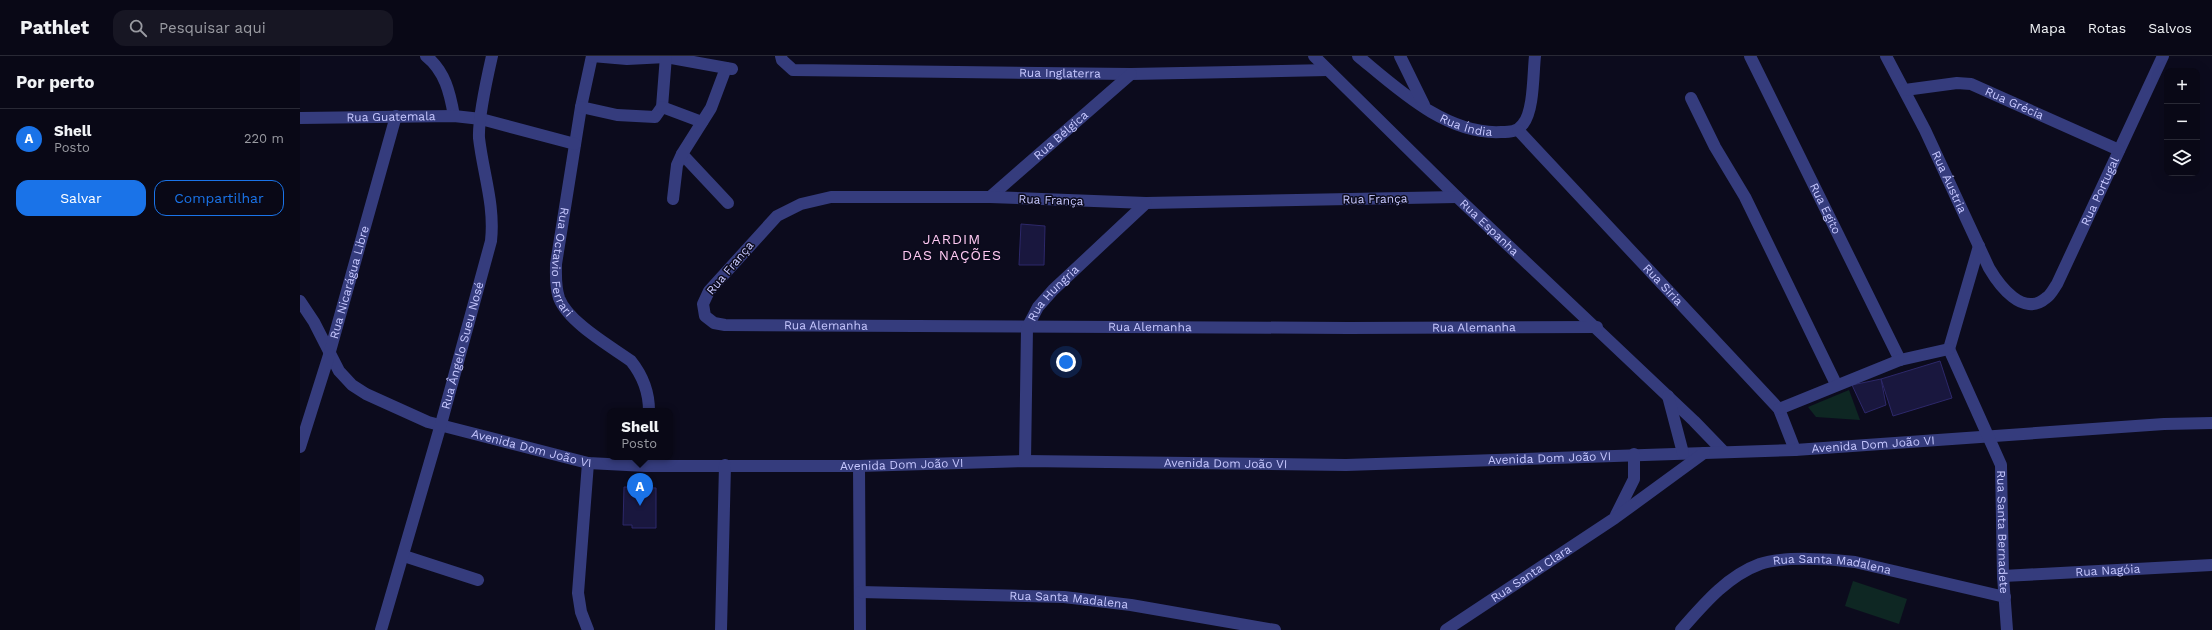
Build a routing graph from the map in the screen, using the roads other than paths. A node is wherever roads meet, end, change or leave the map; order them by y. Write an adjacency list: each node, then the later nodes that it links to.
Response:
1 (426, 56): 21 (street)
2 (492, 56): 23 (street, Rua Ângelo Sueu Nosé)
3 (592, 56): 4 (street); 17 (street, Rua Octavio Ferrari)
4 (666, 56): 18 (street); 24 (street)
5 (781, 56): 14 (street, Rua Inglaterra)
6 (1315, 56): 13 (street, Rua Espanha)
7 (1358, 56): 19 (street, Rua Índia)
8 (1400, 56): 19 (street)
9 (1536, 56): 25 (street)
10 (1750, 56): 42 (street, Rua Egito)
11 (1886, 56): 15 (street, Rua Áustria)
12 (2163, 56): 27 (street, Rua Portugal)
13 (1328, 70): 14 (street, Rua Inglaterra); 30 (street, Rua Espanha)
14 (1131, 74): 29 (street, Rua Bélgica)
15 (1905, 90): 27 (street, Rua Grécia); 34 (street, Rua Áustria)
16 (1690, 98): 43 (street)
17 (581, 107): 18 (street); 26 (street, Rua Octavio Ferrari)
18 (662, 107): 24 (street)
19 (1426, 109): 25 (street, Rua Índia)
20 (396, 116): 21 (street, Rua Guatemala); 22 (street, Rua Guatemala); 41 (street, Rua Nicarágua Libre)
21 (454, 116): 23 (street, Rua Guatemala)
22 (300, 118)
23 (481, 119): 26 (street, Rua Guatemala); 48 (street, Rua Ângelo Sueu Nosé)
24 (702, 122): 28 (street)
25 (1518, 130): 46 (street, Rua Siria)
26 (575, 144): 45 (street, Rua Octavio Ferrari)
27 (2120, 150): 36 (street, Rua Portugal)
28 (682, 154): 31 (street); 32 (street)
29 (990, 197): 33 (street, Rua França); 37 (street, Rua França)
30 (1457, 197): 33 (street, Rua França); 38 (street, Rua Espanha)
31 (673, 199)
32 (728, 203)
33 (1146, 203): 39 (street, Rua Hungria)
34 (1979, 246): 36 (street, Rua Áustria); 40 (street)
35 (300, 301): 41 (street, Avenida Dom João VI)
36 (2019, 302)
37 (705, 316): 39 (street, Rua Alemanha)
38 (1597, 327): 39 (street, Rua Alemanha); 44 (street, Rua Espanha)
39 (1027, 328): 57 (street, Rua Hungria)
40 (1949, 349): 42 (street); 49 (street, Rua Santa Bernadete)
41 (329, 355): 48 (street, Avenida Dom João VI); 50 (street, Rua Nicarágua Libre)
42 (1900, 360): 43 (street)
43 (1836, 384): 46 (street)
44 (1668, 396): 52 (street, Rua Espanha); 54 (street)
45 (648, 408)
46 (1779, 409): 51 (street, Rua Siria)
47 (2212, 423): 49 (street, Avenida Dom João VI)
48 (441, 424): 58 (street, Avenida Dom João VI); 64 (street, Rua Ângelo Sueu Nosé)
49 (1987, 438): 51 (street, Avenida Dom João VI); 66 (street, Rua Santa Bernadete)
50 (300, 447)
51 (1794, 450): 52 (street, Avenida Dom João VI)
52 (1723, 451): 53 (street, Avenida Dom João VI)
53 (1704, 452): 54 (street, Avenida Dom João VI); 62 (street, Rua Santa Clara)
54 (1683, 453): 55 (street, Avenida Dom João VI)
55 (1634, 454): 57 (street, Avenida Dom João VI); 61 (street)
56 (646, 461): 58 (street, Avenida Dom João VI); 59 (street, Avenida Dom João VI)
57 (1026, 461): 60 (street, Avenida Dom João VI)
58 (588, 463): 71 (street)
59 (725, 465): 60 (street, Avenida Dom João VI); 72 (street)
60 (859, 466): 68 (street)
61 (1634, 479): 62 (street); 63 (street)
62 (1660, 483): 63 (street, Rua Santa Clara)
63 (1615, 518): 75 (street, Rua Santa Clara)
64 (404, 556): 67 (street); 70 (street, Rua Ângelo Sueu Nosé)
65 (2212, 565): 66 (street, Rua Nagóia)
66 (2003, 576): 69 (street, Rua Santa Bernadete)
67 (478, 580)
68 (860, 592): 73 (street); 74 (street, Rua Santa Madalena)
69 (2005, 597): 76 (street, Rua Santa Madalena); 77 (street, Rua Santa Bernadete)
70 (381, 630)
71 (588, 630)
72 (721, 630)
73 (860, 630)
74 (1275, 630)
75 (1446, 630)
76 (1680, 630)
77 (2007, 630)

